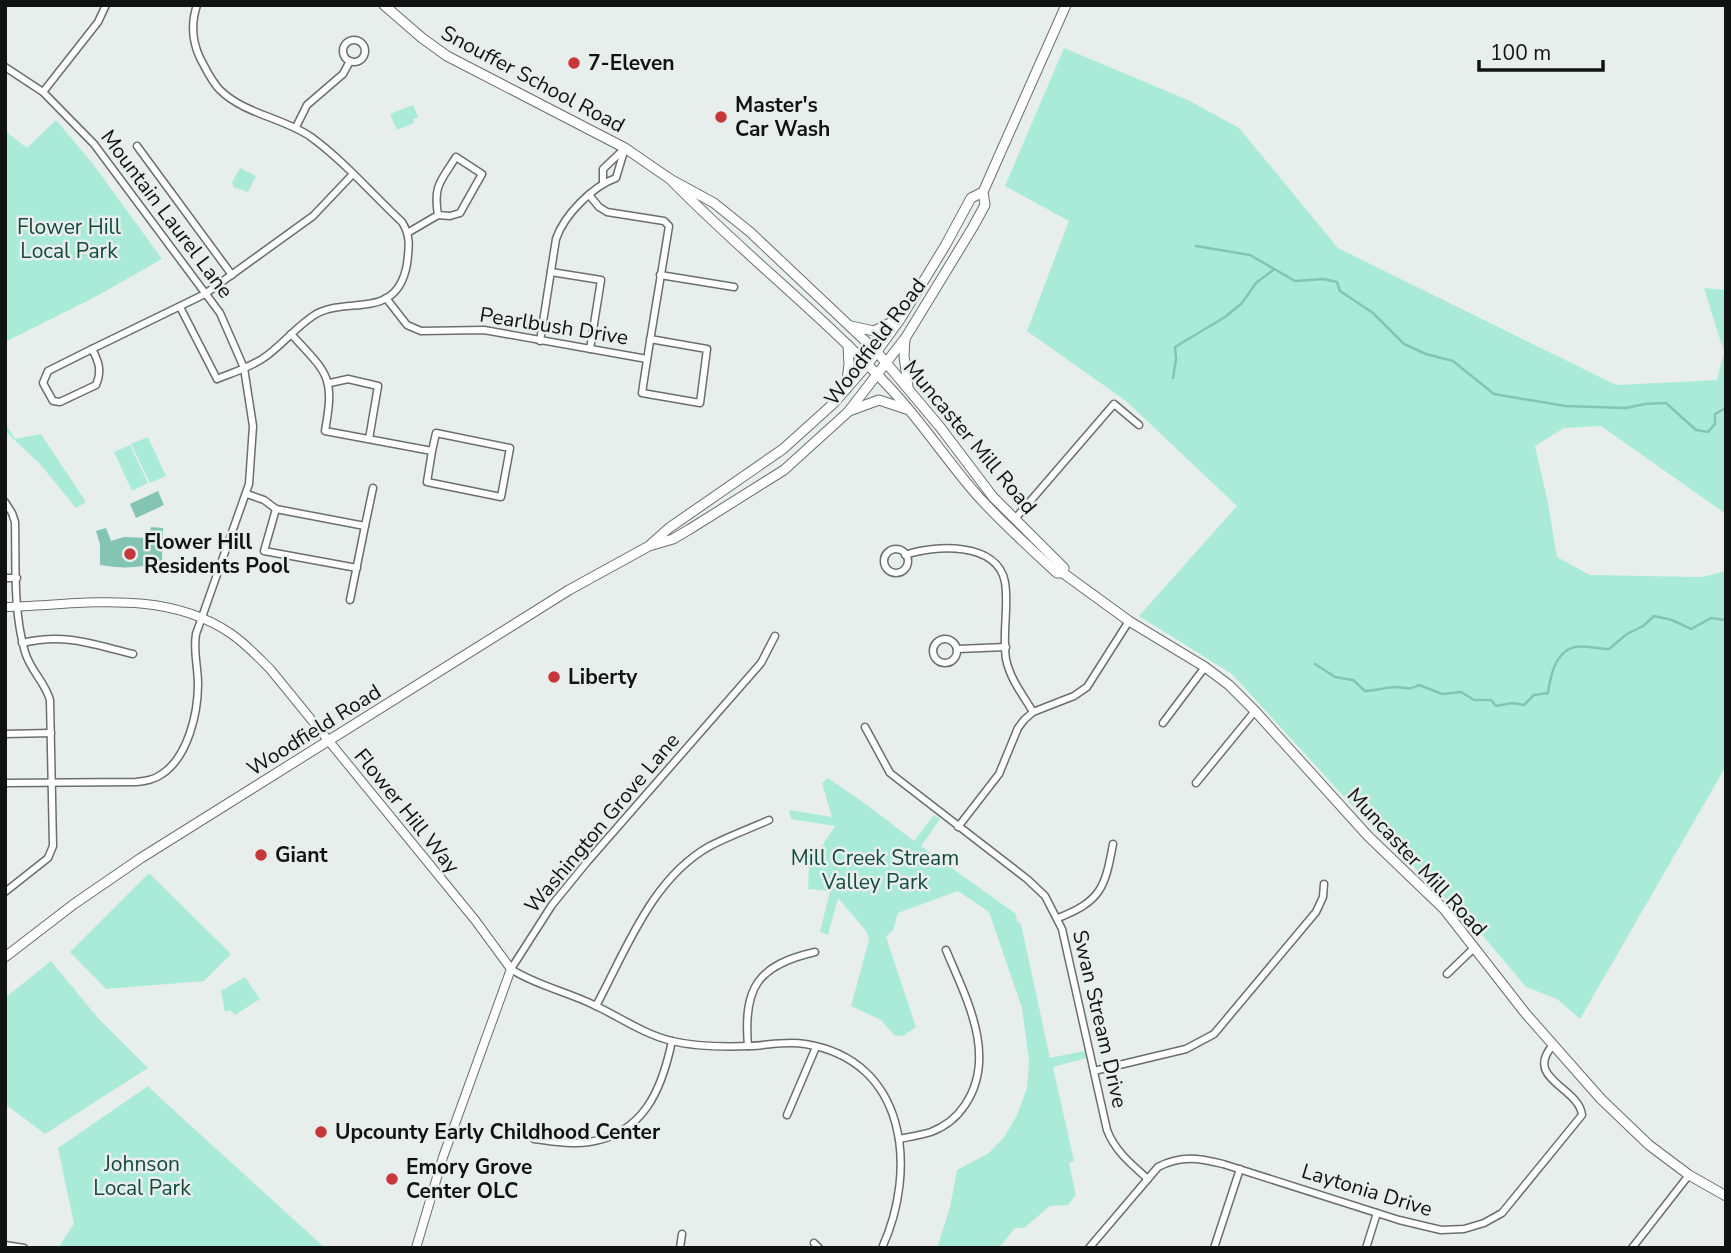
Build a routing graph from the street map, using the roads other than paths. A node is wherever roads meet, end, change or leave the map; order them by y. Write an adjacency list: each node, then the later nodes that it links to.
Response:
1 (106, 5): 7 (street)
2 (197, 5): 8 (street)
3 (384, 5): 10 (main road, Snouffer School Road)
4 (1066, 5): 14 (main road, Woodfield Road)
5 (350, 61): 8 (street)
6 (5, 67): 7 (street, Mountain Laurel Lane)
7 (43, 92): 22 (street, Mountain Laurel Lane)
8 (296, 127): 11 (street)
9 (137, 146): 19 (street)
10 (625, 148): 12 (main road, Snouffer School Road); 13 (street); 13 (street)
11 (352, 175): 17 (street); 19 (street)
12 (670, 179): 26 (main road, Snouffer School Road); 31 (main road, Snouffer School Road)
13 (603, 183): 15 (street)
14 (983, 192): 25 (main road, Woodfield Road); 28 (main road, Woodfield Road)
15 (590, 196): 18 (street); 20 (street)
16 (438, 215): 16 (street); 17 (street)
17 (409, 232): 23 (street)
18 (551, 272): 30 (street); 33 (street)
19 (232, 275): 22 (street)
20 (660, 275): 21 (street); 29 (street)
21 (734, 287)
22 (205, 294): 24 (street); 38 (street, Mountain Laurel Lane)
23 (386, 299): 27 (street); 30 (street, Pearlbush Drive)
24 (180, 307): 32 (street); 38 (street)
25 (901, 318): 26 (main road); 34 (main road, Woodfield Road)
26 (849, 325): 34 (main road, Snouffer School Road)
27 (291, 334): 38 (street); 40 (street)
28 (906, 337): 36 (main road, Woodfield Road); 41 (main road)
29 (650, 339): 35 (street); 35 (street)
30 (540, 341): 33 (street, Pearlbush Drive)
31 (848, 345): 37 (main road, Snouffer School Road); 42 (main road)
32 (92, 349): 32 (street)
33 (590, 349): 35 (street, Pearlbush Drive)
34 (877, 352): 36 (main road, Muncaster Mill Road); 37 (main road, Woodfield Road)
35 (647, 359)
36 (886, 363): 39 (main road, Woodfield Road); 41 (main road, Muncaster Mill Road)
37 (867, 365): 39 (main road, Muncaster Mill Road); 42 (main road, Woodfield Road)
38 (244, 368): 49 (street, Mountain Laurel Lane)
39 (877, 375): 43 (main road, Muncaster Mill Road); 44 (main road, Woodfield Road)
40 (330, 383): 46 (street); 46 (street)
41 (908, 387): 52 (main road, Muncaster Mill Road)
42 (846, 389): 54 (main road, Woodfield Road)
43 (910, 410): 44 (main road); 57 (main road, Muncaster Mill Road)
44 (848, 411): 54 (main road, Woodfield Road)
45 (1139, 425): 52 (street)
46 (369, 439): 47 (street)
47 (432, 451): 47 (street)
48 (373, 488): 53 (street)
49 (247, 494): 51 (street); 63 (street, Mountain Laurel Lane)
50 (5, 502): 59 (street)
51 (276, 509): 53 (street); 56 (street)
52 (1014, 520): 57 (main road, Muncaster Mill Road)
53 (365, 526): 56 (street)
54 (649, 546): 77 (main road, Woodfield Road)
55 (905, 555): 67 (street)
56 (357, 568): 60 (street)
57 (1063, 573): 64 (main road, Muncaster Mill Road)
58 (5, 578): 59 (street)
59 (17, 578): 62 (street)
60 (351, 600)
61 (5, 607): 62 (street, Flower Hill Way)
62 (18, 607): 63 (street, Flower Hill Way); 66 (street)
63 (202, 616): 77 (street, Flower Hill Way); 79 (street, Mountain Laurel Lane)
64 (1129, 621): 70 (main road, Muncaster Mill Road); 72 (street)
65 (775, 636): 91 (street, Washington Grove Lane)
66 (22, 643): 69 (street); 75 (street)
67 (1006, 647): 68 (street); 72 (street)
68 (957, 649)
69 (133, 654)
70 (1205, 667): 71 (main road, Muncaster Mill Road); 73 (street)
71 (1255, 711): 80 (street); 87 (main road, Muncaster Mill Road)
72 (1034, 712): 82 (street)
73 (1163, 723)
74 (865, 727): 82 (street, Swan Stream Drive)
75 (51, 733): 76 (street); 79 (street)
76 (5, 734)
77 (328, 742): 90 (main road, Woodfield Road); 91 (street, Flower Hill Way)
78 (5, 783): 79 (street, Mountain Laurel Lane)
79 (52, 783): 85 (street)
80 (1196, 783)
81 (769, 820): 93 (street)
82 (958, 827): 86 (street, Swan Stream Drive)
83 (1113, 844): 86 (street)
84 (1324, 884): 98 (street)
85 (5, 892)
86 (1058, 918): 98 (street, Swan Stream Drive)
87 (1475, 947): 92 (street); 95 (main road, Muncaster Mill Road)
88 (946, 950): 101 (street)
89 (816, 952): 96 (street)
90 (5, 957)
91 (511, 969): 93 (street); 110 (street, Washington Grove Lane)
92 (1447, 974)
93 (596, 1006): 94 (street)
94 (672, 1041): 96 (street); 100 (street)
95 (1553, 1045): 103 (main road, Muncaster Mill Road); 106 (street, Laytonia Drive)
96 (748, 1046): 97 (street)
97 (816, 1046): 99 (street); 101 (street)
98 (1094, 1071): 104 (street, Swan Stream Drive)
99 (787, 1115)
100 (534, 1139)
101 (899, 1139): 112 (street)
102 (1240, 1169): 104 (street, Laytonia Drive); 106 (street, Laytonia Drive); 114 (street)
103 (1689, 1175): 105 (main road, Muncaster Mill Road); 116 (street)
104 (1148, 1179): 113 (street, Laytonia Drive)
105 (1726, 1196)
106 (1377, 1213): 115 (street)
107 (682, 1234): 111 (street)
108 (5, 1245): 109 (street)
109 (24, 1248)
110 (416, 1248)
111 (680, 1248)
112 (882, 1248)
113 (1089, 1248)
114 (1214, 1248)
115 (1366, 1248)
116 (1632, 1248)

